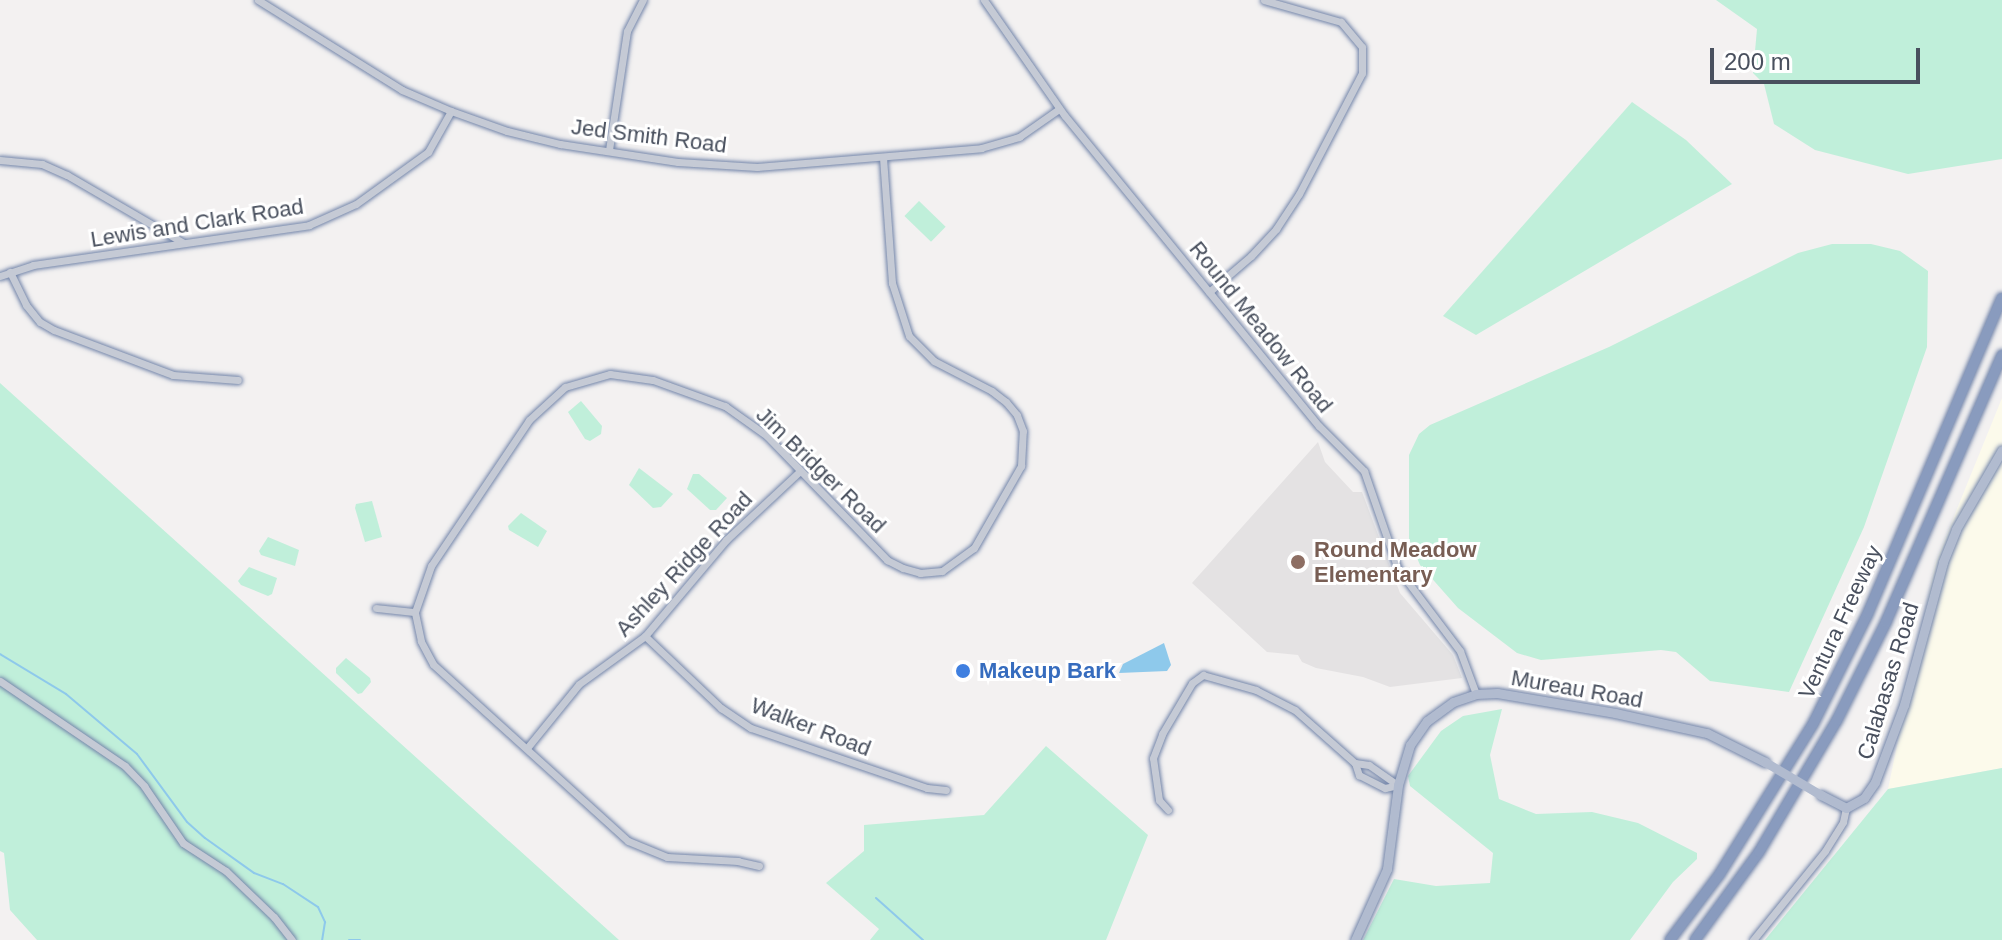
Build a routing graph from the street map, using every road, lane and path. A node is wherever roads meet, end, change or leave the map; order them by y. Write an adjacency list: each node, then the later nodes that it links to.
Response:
1 (258, 0): 6 (street, Jed Smith Road)
2 (643, 0): 7 (street)
3 (984, 0): 5 (street, Round Meadow Road)
4 (1264, 0): 13 (street)
5 (1059, 109): 8 (street, Jed Smith Road); 13 (street, Round Meadow Road)
6 (451, 111): 7 (street, Jed Smith Road); 10 (street, Lewis and Clark Road)
7 (609, 150): 8 (street, Jed Smith Road)
8 (883, 157): 18 (street, Jim Bridger Road)
9 (0, 160): 10 (street)
10 (184, 243): 11 (street, Lewis and Clark Road)
11 (10, 272): 12 (street, Lewis and Clark Road); 16 (street)
12 (0, 276)
13 (1209, 292): 23 (street, Round Meadow Road)
14 (2002, 298): 32 (highway, Ventura Freeway)
15 (2002, 355): 33 (highway, Ventura Freeway)
16 (238, 380)
17 (2002, 450): 27 (main road, Calabasas Road)
18 (800, 471): 20 (street, Jim Bridger Road); 21 (street, Ashley Ridge Road)
19 (376, 608): 20 (street)
20 (415, 612): 24 (street)
21 (645, 636): 24 (street, Ashley Ridge Road); 26 (street, Walker Road)
22 (0, 681): 30 (street)
23 (1476, 694): 25 (main road, Mureau Road); 27 (main road, Mureau Road, bridge)
24 (527, 748): 29 (street)
25 (1398, 785): 28 (street); 31 (main road, Mureau Road)
26 (946, 790)
27 (1846, 808): 34 (street, Calabasas Road)
28 (1168, 810)
29 (759, 866)
30 (292, 940)
31 (1355, 940)
32 (1670, 940)
33 (1695, 940)
34 (1753, 940)

